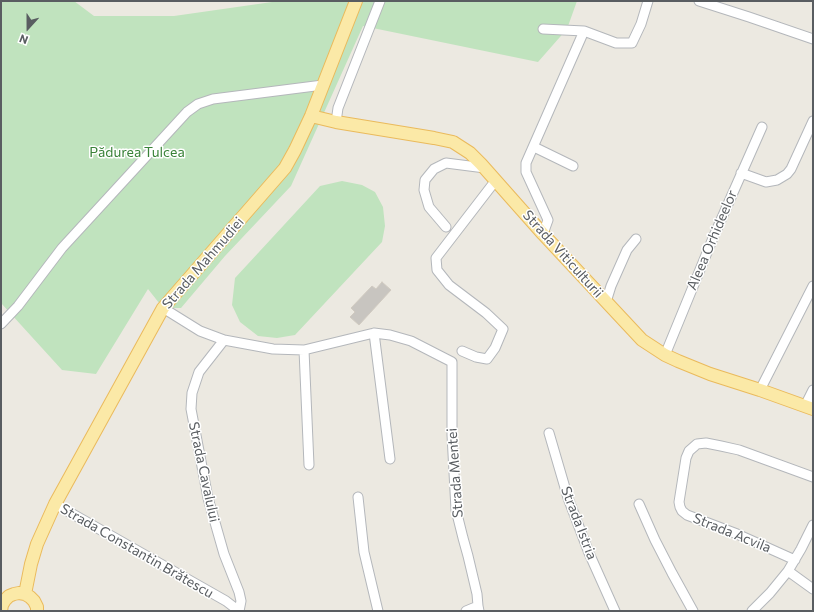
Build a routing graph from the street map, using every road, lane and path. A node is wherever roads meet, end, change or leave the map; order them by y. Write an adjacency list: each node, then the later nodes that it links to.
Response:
1 (356, 1): 8 (main road, Strada Mahmudiei)
2 (380, 1): 11 (street)
3 (648, 1): 6 (street)
4 (699, 1): 7 (street)
5 (543, 29): 6 (street)
6 (584, 31): 13 (street)
7 (813, 39)
8 (323, 85): 9 (main road, Strada Mahmudiei); 24 (street)
9 (311, 116): 11 (main road, Strada Viticulturii); 23 (main road, Strada Mahmudiei)
10 (813, 121): 16 (street)
11 (336, 122): 15 (main road, Strada Viticulturii)
12 (762, 127): 16 (street, Aleea Orhideelor)
13 (534, 147): 14 (street); 19 (street)
14 (573, 166)
15 (485, 168): 17 (main road, Strada Viticulturii); 18 (street)
16 (741, 173): 29 (street, Aleea Orhideelor)
17 (496, 180): 19 (main road, Strada Viticulturii); 28 (street)
18 (446, 227)
19 (543, 234): 22 (main road, Strada Viticulturii)
20 (636, 239): 22 (street)
21 (813, 286): 30 (street)
22 (606, 302): 29 (main road, Strada Viticulturii)
23 (163, 308): 26 (street); 38 (main road, Strada Mahmudiei)
24 (1, 324)
25 (374, 333): 27 (street); 34 (street); 46 (street, Strada Mentei)
26 (224, 340): 27 (street); 48 (street, Strada Cavalului)
27 (304, 350): 35 (street)
28 (462, 351)
29 (665, 355): 30 (main road, Strada Viticulturii)
30 (760, 390): 32 (main road, Strada Viticulturii)
31 (813, 390): 32 (street)
32 (809, 407)
33 (548, 434): 51 (street, Strada Istria)
34 (390, 459)
35 (309, 465)
36 (813, 477): 41 (street, Strada Acvila)
37 (358, 497): 49 (street)
38 (55, 504): 44 (main road, Strada Mahmudiei); 48 (street, Strada Constantin Brătescu)
39 (640, 504): 52 (street)
40 (813, 525): 41 (street)
41 (795, 560): 42 (street)
42 (788, 571): 43 (street); 53 (street)
43 (813, 589)
44 (24, 594): 45 (main road); 47 (main road)
45 (1, 607)
46 (478, 609): 50 (street)
47 (37, 611)
48 (239, 611)
49 (378, 611)
50 (466, 611)
51 (615, 611)
52 (693, 611)
53 (752, 611)

